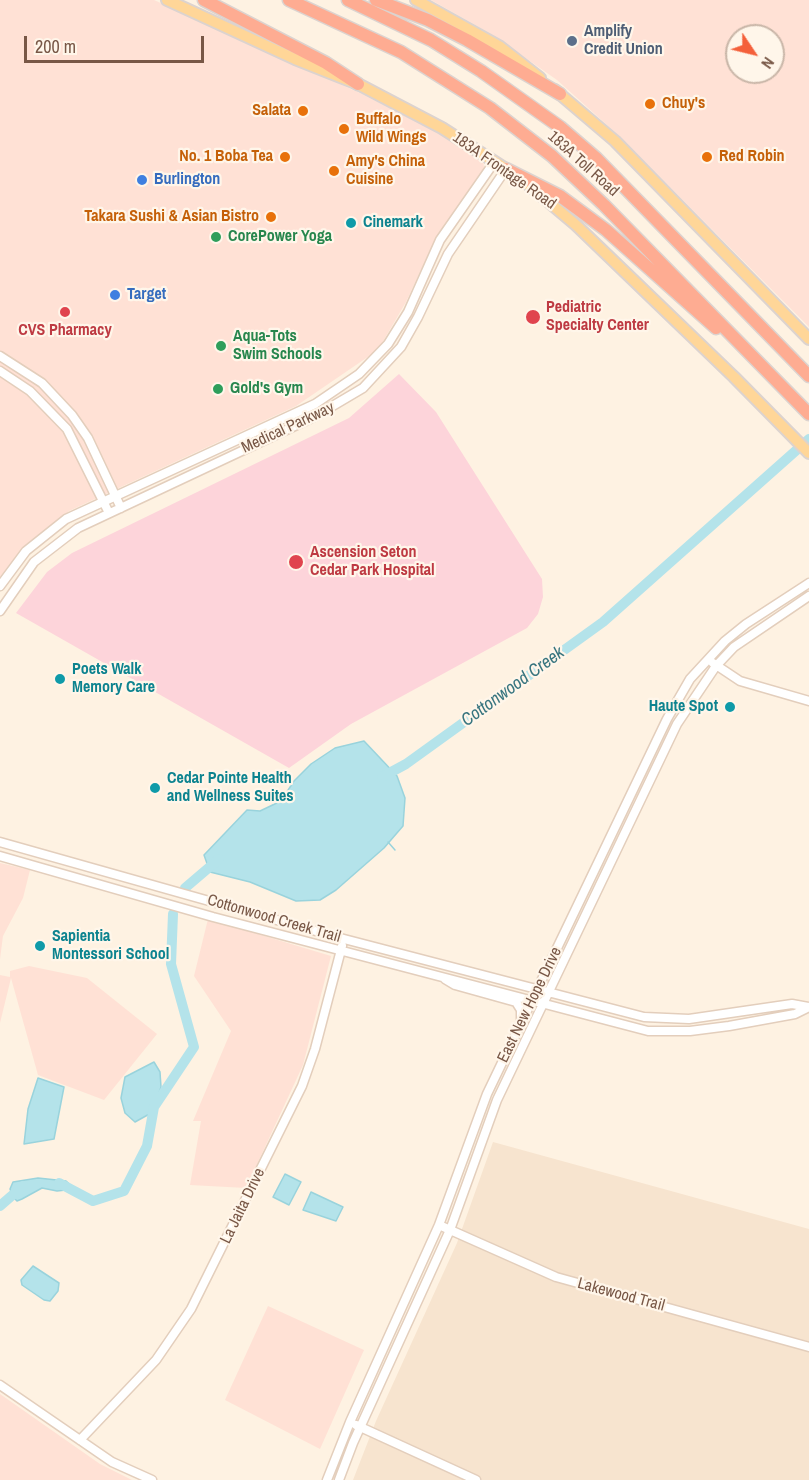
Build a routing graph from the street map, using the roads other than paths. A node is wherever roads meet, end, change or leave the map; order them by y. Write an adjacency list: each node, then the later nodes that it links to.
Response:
1 (167, 0): 7 (main road, 183A Frontage Road)
2 (204, 0): 7 (highway)
3 (289, 0): 15 (highway, 183A Toll Road)
4 (348, 0): 19 (highway, 183A Toll Road)
5 (375, 0): 8 (highway)
6 (416, 0): 8 (main road)
7 (358, 84): 9 (main road, 183A Frontage Road)
8 (560, 94): 13 (main road)
9 (495, 161): 10 (main road, 183A Frontage Road); 11 (street, Medical Parkway)
10 (506, 169): 12 (street, Medical Parkway); 15 (highway); 23 (main road, 183A Frontage Road)
11 (408, 312): 12 (street); 21 (street, Medical Parkway)
12 (418, 317): 22 (street, Medical Parkway)
13 (809, 339)
14 (0, 356): 16 (street)
15 (759, 363): 20 (highway, 183A Toll Road)
16 (16, 365): 18 (street); 24 (street)
17 (0, 371): 18 (street)
18 (9, 376): 25 (street)
19 (809, 376)
20 (809, 414)
21 (284, 418): 22 (street); 24 (street, Medical Parkway)
22 (288, 428): 26 (street, Medical Parkway)
23 (809, 453)
24 (115, 495): 25 (street, Medical Parkway); 26 (street)
25 (103, 501): 27 (street); 29 (street, Medical Parkway)
26 (121, 508): 27 (street, Medical Parkway)
27 (109, 513): 31 (street, Medical Parkway)
28 (809, 583): 32 (street, East New Hope Drive)
29 (0, 586)
30 (809, 596): 33 (street, East New Hope Drive)
31 (0, 610)
32 (707, 659): 33 (street); 35 (street, East New Hope Drive)
33 (716, 666): 34 (street); 36 (street, East New Hope Drive)
34 (809, 701)
35 (621, 816): 36 (street); 42 (street, East New Hope Drive)
36 (629, 825): 43 (street, East New Hope Drive)
37 (0, 842): 39 (street, Cottonwood Creek Trail)
38 (0, 856): 40 (street, Cottonwood Creek Trail)
39 (344, 939): 40 (street, La Jaita Drive); 42 (street, Cottonwood Creek Trail)
40 (341, 951): 41 (street, Cottonwood Creek Trail); 55 (street, La Jaita Drive)
41 (437, 974): 44 (street, Cottonwood Creek Trail); 47 (street)
42 (538, 989): 43 (street, Cottonwood Creek Trail); 44 (street, East New Hope Drive)
43 (550, 993): 45 (street, East New Hope Drive); 46 (street, Cottonwood Creek Trail)
44 (533, 1000): 45 (street, Cottonwood Creek Trail); 47 (street, East New Hope Drive)
45 (545, 1003): 48 (street, Cottonwood Creek Trail); 50 (street, East New Hope Drive)
46 (689, 1019): 48 (street); 48 (street, Cottonwood Creek Trail)
47 (521, 1022): 49 (street, East New Hope Drive)
48 (690, 1031)
49 (440, 1225): 50 (street, Lakewood Trail); 53 (street, East New Hope Drive)
50 (450, 1230): 51 (street, Lakewood Trail); 54 (street, East New Hope Drive)
51 (809, 1347)
52 (0, 1385): 55 (street)
53 (350, 1422): 54 (street); 57 (street, East New Hope Drive)
54 (360, 1427): 58 (street, East New Hope Drive); 59 (street)
55 (80, 1440): 56 (street)
56 (152, 1480)
57 (327, 1480)
58 (339, 1480)
59 (476, 1480)

